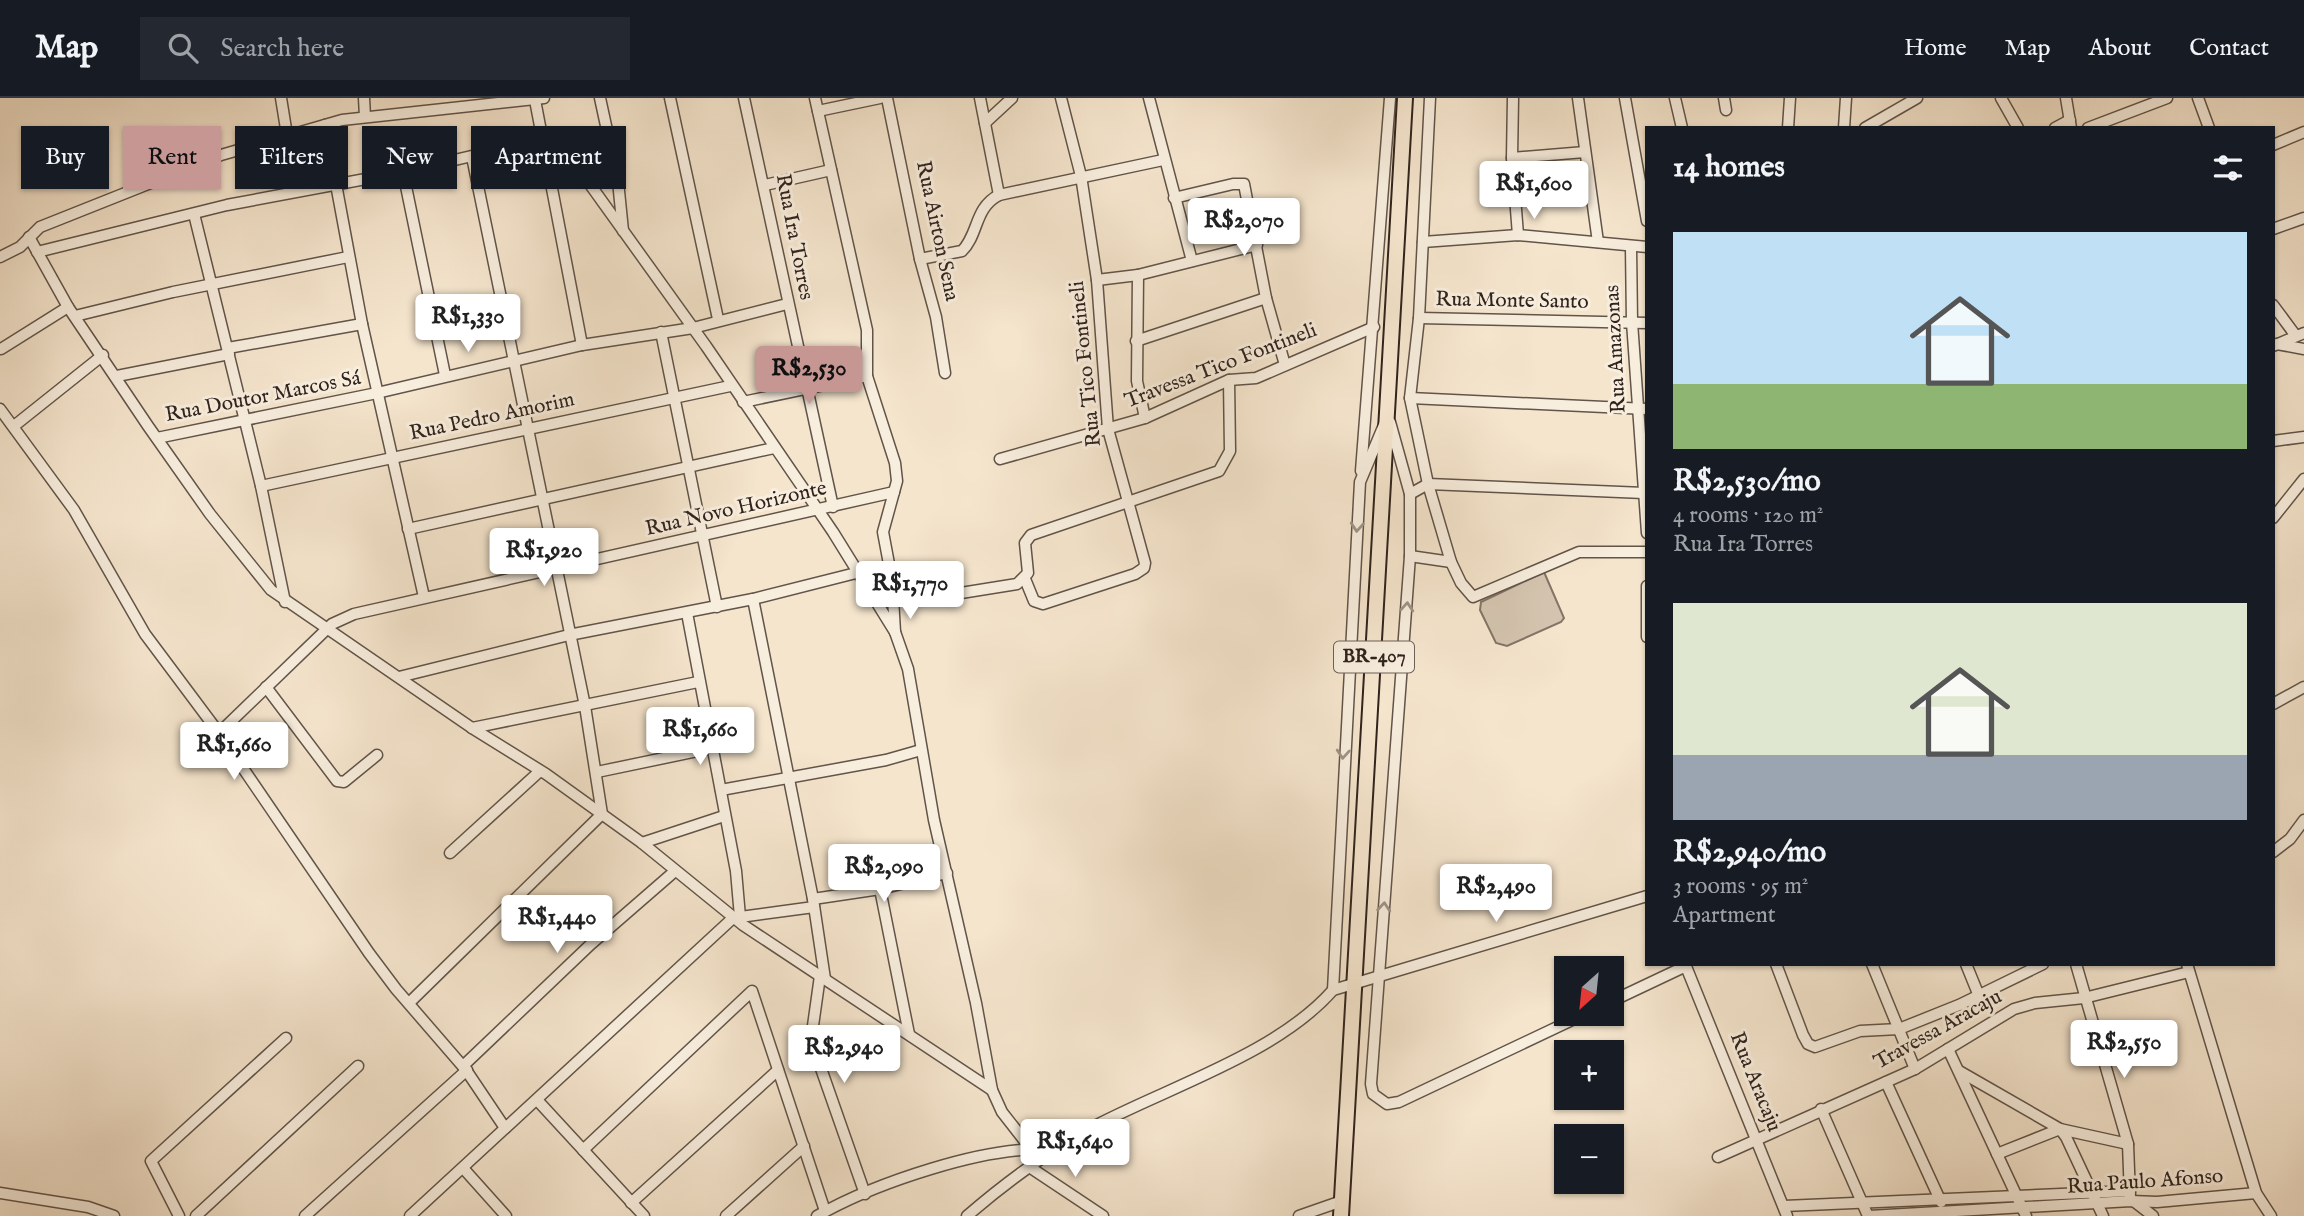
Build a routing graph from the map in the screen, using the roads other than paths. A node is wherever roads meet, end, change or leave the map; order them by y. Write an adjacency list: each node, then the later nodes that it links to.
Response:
1 (281, 98): 36 (street)
2 (364, 98): 32 (street)
3 (600, 98): 67 (street)
4 (670, 98): 88 (street)
5 (744, 98): 54 (street, Rua Ira Torres)
6 (815, 98): 31 (street)
7 (880, 98): 31 (street)
8 (887, 98): 78 (street, Rua Airton Sena)
9 (980, 98): 33 (street)
10 (1012, 98): 33 (street)
11 (1061, 98): 53 (street, Rua Tico Fontineli)
12 (1149, 98): 51 (street)
13 (1390, 98): 92 (street)
14 (1405, 98): 118 (highway, BR-407)
15 (1430, 98): 70 (street)
16 (1513, 98): 50 (street)
17 (1578, 98): 49 (street)
18 (1625, 98): 63 (street)
19 (1675, 98): 39 (street)
20 (1724, 98): 30 (street)
21 (1790, 98): 40 (street)
22 (1846, 98): 41 (street)
23 (1917, 98): 42 (street)
24 (2001, 98): 43 (street)
25 (2066, 98): 34 (street)
26 (2167, 98): 44 (street)
27 (2198, 98): 45 (street)
28 (539, 99): 29 (street); 38 (street)
29 (477, 101): 32 (street)
30 (1726, 110)
31 (818, 111): 52 (street)
32 (365, 117): 35 (street)
33 (985, 123): 61 (street)
34 (2071, 124)
35 (324, 125): 37 (street)
36 (285, 126)
37 (320, 126)
38 (540, 126)
39 (1682, 126)
40 (1788, 126)
41 (1844, 126)
42 (1869, 126)
43 (2017, 126)
44 (2093, 126)
45 (2208, 126)
46 (2304, 132): 47 (street)
47 (2275, 144)
48 (235, 151): 69 (street)
49 (1585, 152): 50 (street); 71 (street)
50 (1512, 158): 68 (street)
51 (1163, 160): 53 (street); 62 (street)
52 (831, 170): 54 (street); 108 (street)
53 (1081, 176): 61 (street); 81 (street, Rua Tico Fontineli)
54 (765, 185): 84 (street, Rua Ira Torres)
55 (315, 189): 64 (street)
56 (335, 189): 77 (street)
57 (407, 189): 106 (street)
58 (478, 189): 103 (street)
59 (551, 189): 97 (street)
60 (593, 189): 67 (street)
61 (999, 195): 78 (street)
62 (1174, 198): 72 (street); 79 (street)
63 (1645, 210)
64 (194, 214): 75 (street); 82 (street)
65 (2304, 218): 66 (street)
66 (2275, 228)
67 (623, 232): 93 (street)
68 (1518, 235): 70 (street); 71 (street)
69 (29, 237): 75 (street); 76 (street)
70 (1423, 242): 87 (street)
71 (1598, 242): 73 (street)
72 (1257, 245): 79 (street); 83 (street)
73 (1630, 247): 74 (street); 89 (street, Rua Amazonas)
74 (1645, 247)
75 (37, 251): 86 (street)
76 (0, 257)
77 (348, 257): 82 (street); 91 (street)
78 (920, 260): 105 (street, Rua Airton Sena)
79 (1192, 261): 80 (street)
80 (1139, 275): 81 (street); 96 (street)
81 (1097, 280): 122 (street, Rua Tico Fontineli)
82 (212, 285): 86 (street); 101 (street)
83 (1266, 298): 96 (street); 104 (street)
84 (787, 304): 88 (street, Rua Doutor Marcos Sá); 111 (street, Rua Ira Torres)
85 (2275, 307): 95 (street)
86 (72, 312): 99 (street); 102 (street)
87 (1419, 318): 89 (street, Rua Monte Santo); 114 (street)
88 (718, 319): 93 (street, Rua Doutor Marcos Sá)
89 (1632, 322): 90 (street, Rua Monte Santo); 117 (street, Rua Amazonas)
90 (1645, 323)
91 (362, 324): 101 (street); 112 (street)
92 (1374, 327): 104 (street, Travessa Tico Fontineli); 132 (street)
93 (693, 328): 94 (street, Rua Doutor Marcos Sá); 110 (street)
94 (661, 332): 97 (street, Rua Doutor Marcos Sá); 113 (street)
95 (2300, 334): 98 (street)
96 (1136, 341): 119 (street)
97 (582, 345): 103 (street, Rua Doutor Marcos Sá)
98 (2275, 345): 100 (street)
99 (1, 349)
100 (2304, 349)
101 (228, 351): 107 (street); 120 (street)
102 (103, 355): 107 (street); 121 (street)
103 (513, 361): 106 (street, Rua Doutor Marcos Sá); 123 (street)
104 (1285, 365): 109 (street, Travessa Tico Fontineli)
105 (945, 373)
106 (445, 375): 112 (street, Rua Doutor Marcos Sá)
107 (117, 376): 125 (street)
108 (867, 376): 111 (street); 135 (street)
109 (1229, 380): 119 (street, Travessa Tico Fontineli); 139 (street)
110 (730, 386): 113 (street, Rua Pedro Amorim); 115 (street)
111 (807, 391): 115 (street); 141 (street, Rua Ira Torres)
112 (377, 393): 120 (street, Rua Doutor Marcos Sá); 128 (street)
113 (673, 397): 123 (street, Rua Pedro Amorim); 130 (street)
114 (1409, 398): 117 (street); 133 (street)
115 (743, 402): 127 (street)
116 (0, 409): 121 (street)
117 (1642, 409): 136 (street, Rua Amazonas)
118 (1388, 415): 132 (street); 137 (street); 198 (highway, BR-407)
119 (1146, 418): 122 (street, Travessa Tico Fontineli)
120 (245, 421): 125 (street, Rua Doutor Marcos Sá); 134 (street)
121 (13, 426): 168 (street)
122 (1108, 429): 129 (street, Travessa Tico Fontineli); 139 (street, Rua Tico Fontineli)
123 (527, 430): 128 (street, Rua Pedro Amorim); 138 (street)
124 (2304, 437): 126 (street)
125 (157, 438): 155 (street)
126 (2275, 441)
127 (774, 448): 130 (street); 142 (street)
128 (393, 458): 134 (street, Rua Pedro Amorim); 144 (street)
129 (1000, 459)
130 (687, 468): 138 (street); 145 (street)
131 (2304, 480): 143 (street)
132 (1360, 482): 199 (street, one-way to 199)
133 (1428, 484): 136 (street); 137 (street); 148 (street)
134 (261, 486): 155 (street)
135 (894, 492): 141 (street, Rua Novo Horizonte); 152 (street)
136 (1644, 493): 140 (street, Rua Amazonas)
137 (1409, 494): 147 (street)
138 (541, 499): 144 (street); 149 (street)
139 (1126, 502): 151 (street); 151 (street, Rua Tico Fontineli)
140 (1645, 506)
141 (832, 507): 142 (street, Rua Novo Horizonte)
142 (819, 511): 145 (street, Rua Novo Horizonte); 150 (street)
143 (2275, 516)
144 (408, 529): 153 (street)
145 (701, 537): 149 (street, Rua Novo Horizonte); 156 (street)
146 (1645, 552): 148 (street)
147 (1410, 556): 148 (street); 196 (street, one-way to 147)
148 (1451, 562)
149 (556, 570): 153 (street, Rua Novo Horizonte); 160 (street)
150 (856, 573): 152 (street); 154 (street); 159 (street)
151 (1025, 579): 152 (street)
152 (892, 580): 159 (street)
153 (424, 597): 158 (street, Rua Novo Horizonte)
154 (753, 599): 156 (street); 174 (street)
155 (285, 602): 158 (street)
156 (716, 607): 157 (street)
157 (687, 613): 160 (street); 162 (street)
158 (328, 628): 161 (street); 163 (street, Rua Novo Horizonte)
159 (895, 632): 170 (street)
160 (569, 635): 161 (street); 166 (street)
161 (399, 677): 167 (street)
162 (698, 682): 166 (street); 169 (street)
163 (266, 687): 168 (street, Rua Novo Horizonte); 171 (street)
164 (2304, 687): 165 (street)
165 (2275, 703)
166 (585, 706): 167 (street); 173 (street)
167 (472, 727): 172 (street)
168 (219, 733): 203 (street)
169 (712, 748): 173 (street); 175 (street)
170 (921, 750): 174 (street); 183 (street)
171 (377, 755)
172 (540, 771): 176 (street); 181 (street)
173 (597, 772): 176 (street)
174 (788, 777): 175 (street); 186 (street)
175 (721, 790): 177 (street)
176 (602, 814): 179 (street); 203 (street)
177 (724, 816): 179 (street); 187 (street)
178 (2304, 820): 180 (street)
179 (642, 843): 182 (street)
180 (2275, 851)
181 (450, 853)
182 (675, 871): 187 (street); 210 (street)
183 (947, 873): 184 (street); 215 (street)
184 (880, 889): 186 (street); 206 (street)
185 (1645, 898): 196 (street)
186 (814, 903): 187 (street); 197 (street)
187 (736, 917): 197 (street); 216 (street)
188 (1683, 966): 200 (street)
189 (1685, 966): 220 (street, Rua Aracaju)
190 (1777, 966): 205 (street)
191 (1873, 966): 205 (street)
192 (1967, 966): 201 (street)
193 (2039, 966): 201 (street)
194 (2076, 966): 202 (street)
195 (2188, 968): 202 (street, Travessa Aracaju); 232 (street)
196 (1379, 975): 198 (street); 204 (street)
197 (822, 978): 206 (street); 231 (street)
198 (1356, 983): 199 (street); 240 (highway, BR-407)
199 (1333, 990): 225 (street)
200 (1624, 996)
201 (1979, 996): 205 (street)
202 (2084, 998): 208 (street, Travessa Aracaju); 221 (street)
203 (409, 1003): 210 (street)
204 (1560, 1026)
205 (1899, 1030): 211 (street)
206 (909, 1034): 215 (street)
207 (286, 1038): 247 (street)
208 (1948, 1049): 211 (street, Travessa Aracaju); 213 (street)
209 (358, 1066): 248 (street)
210 (465, 1068): 218 (street); 249 (street)
211 (1915, 1069): 214 (street, Travessa Aracaju)
212 (778, 1070): 222 (street); 224 (street); 238 (street)
213 (1959, 1071): 219 (street); 226 (street)
214 (1886, 1082): 217 (street, Travessa Aracaju); 235 (street)
215 (992, 1090): 223 (street)
216 (538, 1101): 218 (street); 224 (street)
217 (1821, 1109): 220 (street, Travessa Aracaju); 237 (street)
218 (505, 1128): 228 (street)
219 (2060, 1129): 221 (street); 226 (street); 236 (street)
220 (1757, 1139): 227 (street, Travessa Aracaju); 241 (street, Rua Aracaju)
221 (2128, 1144): 234 (street)
222 (804, 1146): 243 (street); 253 (street)
223 (1031, 1149): 225 (street); 231 (street)
224 (583, 1150): 238 (street)
225 (1052, 1150): 229 (street)
226 (1997, 1154): 233 (street)
227 (1718, 1157)
228 (463, 1168): 250 (street); 251 (street)
229 (1031, 1168): 254 (street); 255 (street)
230 (0, 1193): 239 (street)
231 (865, 1194): 243 (street)
232 (2256, 1194): 234 (street, Rua Paulo Afonso); 260 (street)
233 (2018, 1197): 235 (street, Rua Paulo Afonso); 236 (street, Rua Paulo Afonso); 242 (street)
234 (2132, 1198): 236 (street, Rua Paulo Afonso); 259 (street)
235 (1939, 1199): 237 (street, Rua Paulo Afonso); 244 (street)
236 (2095, 1200): 242 (street, Rua Paulo Afonso); 258 (street)
237 (1861, 1202): 241 (street, Rua Paulo Afonso); 257 (street)
238 (631, 1203): 252 (street)
239 (88, 1207): 245 (street); 246 (street)
240 (1341, 1209): 256 (street)
241 (1786, 1211)
242 (2025, 1213): 244 (street, Rua Paulo Afonso)
243 (821, 1214)
244 (1946, 1214): 257 (street, Rua Paulo Afonso)
245 (79, 1216)
246 (114, 1216)
247 (179, 1216)
248 (196, 1216)
249 (305, 1216)
250 (410, 1216)
251 (506, 1216)
252 (644, 1216)
253 (726, 1216)
254 (967, 1216)
255 (1103, 1216)
256 (1299, 1216)
257 (1869, 1216)
258 (2103, 1216)
259 (2153, 1216)
260 (2271, 1216)

